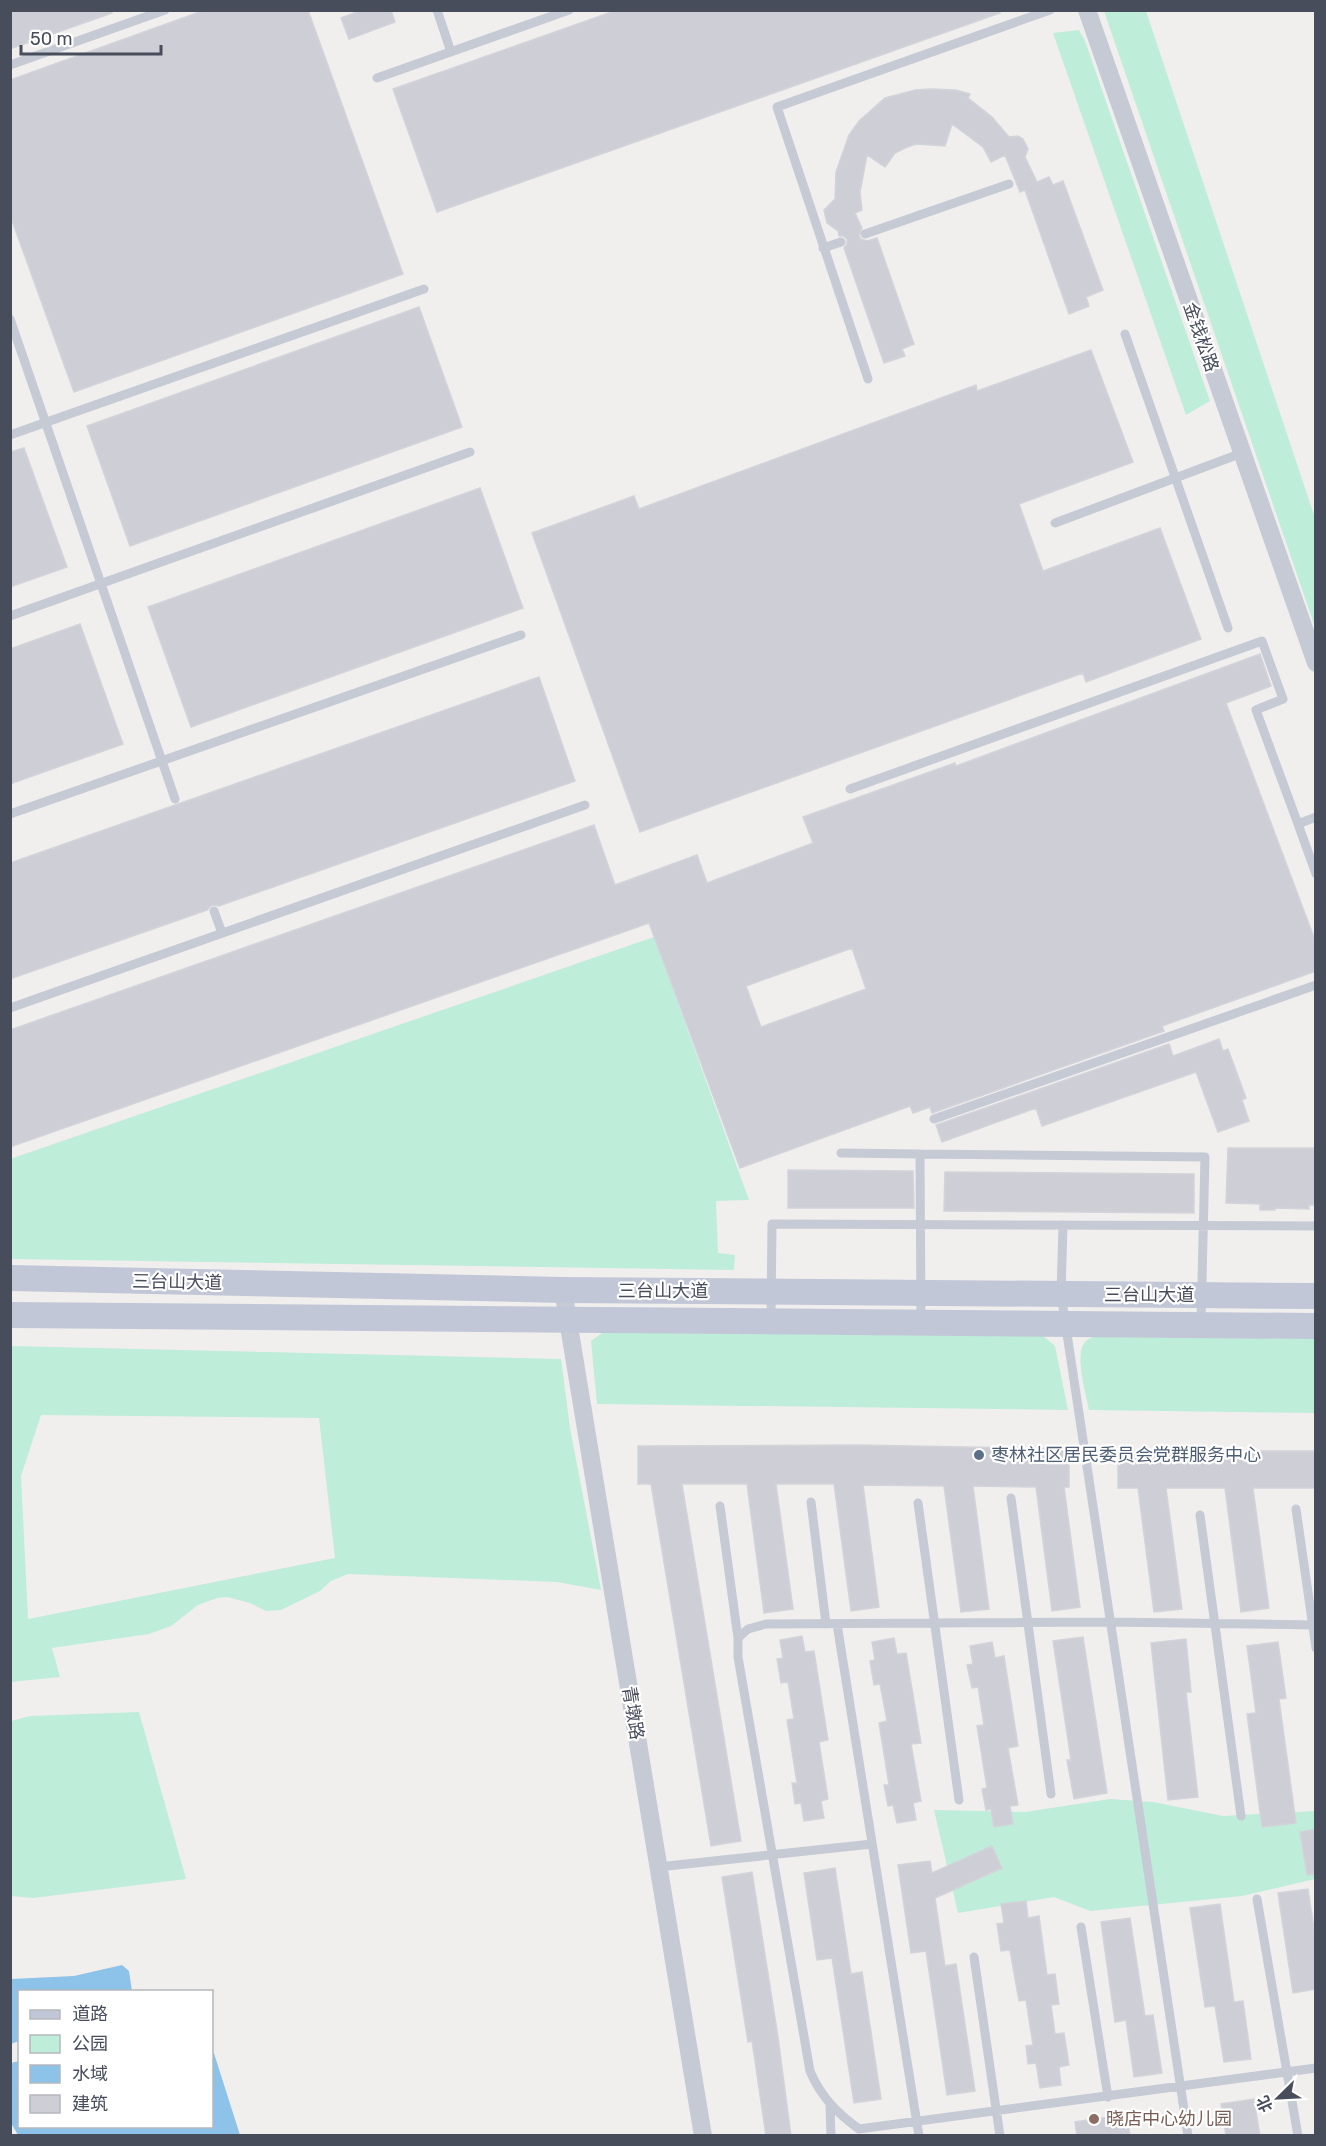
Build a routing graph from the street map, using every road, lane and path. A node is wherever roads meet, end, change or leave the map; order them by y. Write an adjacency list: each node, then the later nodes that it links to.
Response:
1 (165, 10): 7 (lane)
2 (437, 10): 6 (lane)
3 (569, 10): 6 (lane)
4 (1050, 10): 12 (lane)
5 (1087, 10): 20 (street, 金钱松路)
6 (452, 52): 8 (lane)
7 (10, 65)
8 (377, 78)
9 (1009, 184): 10 (lane)
10 (865, 234)
11 (841, 242): 12 (lane)
12 (823, 248): 16 (lane)
13 (424, 289): 17 (lane)
14 (10, 320): 17 (lane)
15 (1125, 334): 21 (lane)
16 (868, 379)
17 (46, 423): 18 (lane); 23 (lane)
18 (10, 435)
19 (470, 452): 23 (lane)
20 (1242, 453): 21 (lane); 27 (street, 金钱松路)
21 (1176, 478): 22 (lane); 25 (lane)
22 (1054, 523)
23 (101, 584): 24 (lane); 28 (lane)
24 (10, 616)
25 (1228, 628)
26 (521, 635): 28 (lane)
27 (1316, 663)
28 (161, 761): 30 (lane); 32 (lane)
29 (850, 789): 34 (lane)
30 (175, 799)
31 (585, 805): 37 (lane)
32 (10, 814)
33 (1316, 817): 34 (lane)
34 (1298, 824): 35 (lane)
35 (1316, 874)
36 (214, 911): 37 (lane)
37 (222, 933): 39 (lane)
38 (1316, 985): 40 (lane)
39 (10, 1008)
40 (934, 1119)
41 (841, 1153): 42 (lane)
42 (921, 1154): 43 (lane); 45 (lane)
43 (920, 1224): 44 (lane); 49 (lane); 50 (lane)
44 (1063, 1225): 45 (lane); 51 (lane)
45 (1203, 1226): 46 (lane); 52 (lane)
46 (1316, 1226)
47 (10, 1278): 48 (main road, 三台山大道)
48 (563, 1290): 49 (main road, 三台山大道); 55 (street, 青墩路)
49 (772, 1292): 50 (main road, 三台山大道); 56 (lane)
50 (921, 1293): 51 (main road, 三台山大道); 57 (lane)
51 (1061, 1294): 52 (main road, 三台山大道); 58 (lane)
52 (1203, 1295): 53 (main road, 三台山大道); 59 (lane)
53 (1316, 1296)
54 (10, 1315): 55 (main road, 三台山大道)
55 (567, 1320): 56 (main road, 三台山大道); 81 (street, 青墩路)
56 (771, 1322): 57 (main road, 三台山大道)
57 (921, 1323): 58 (main road, 三台山大道)
58 (1065, 1324): 59 (main road, 三台山大道); 67 (lane)
59 (1201, 1325): 60 (main road, 三台山大道)
60 (1316, 1326)
61 (1011, 1498): 69 (lane)
62 (812, 1502): 70 (lane)
63 (918, 1503): 68 (lane)
64 (720, 1506): 74 (lane)
65 (1296, 1509): 73 (lane)
66 (1200, 1515): 72 (lane)
67 (1110, 1622): 69 (lane); 72 (lane); 87 (lane)
68 (934, 1623): 69 (lane); 71 (lane); 77 (lane)
69 (1028, 1623): 76 (lane)
70 (826, 1624): 71 (lane); 74 (lane)
71 (837, 1624): 79 (lane)
72 (1215, 1624): 73 (lane); 78 (lane)
73 (1314, 1625): 75 (lane)
74 (738, 1638): 80 (lane)
75 (1316, 1648)
76 (1051, 1794)
77 (959, 1800)
78 (1241, 1816)
79 (872, 1844): 80 (lane); 91 (lane)
80 (772, 1854): 81 (lane); 89 (lane)
81 (658, 1867): 92 (street, 青墩路)
82 (1257, 1899): 86 (lane)
83 (1081, 1927): 88 (lane)
84 (974, 1957): 90 (lane)
85 (1316, 2068): 86 (lane)
86 (1287, 2073): 87 (lane); 97 (lane)
87 (1181, 2088): 88 (lane); 96 (lane)
88 (1108, 2097): 90 (lane)
89 (830, 2105): 91 (lane); 93 (lane)
90 (997, 2111): 91 (lane); 95 (lane)
91 (916, 2121): 94 (lane)
92 (703, 2136)
93 (831, 2136)
94 (919, 2136)
95 (1000, 2136)
96 (1188, 2136)
97 (1298, 2136)

